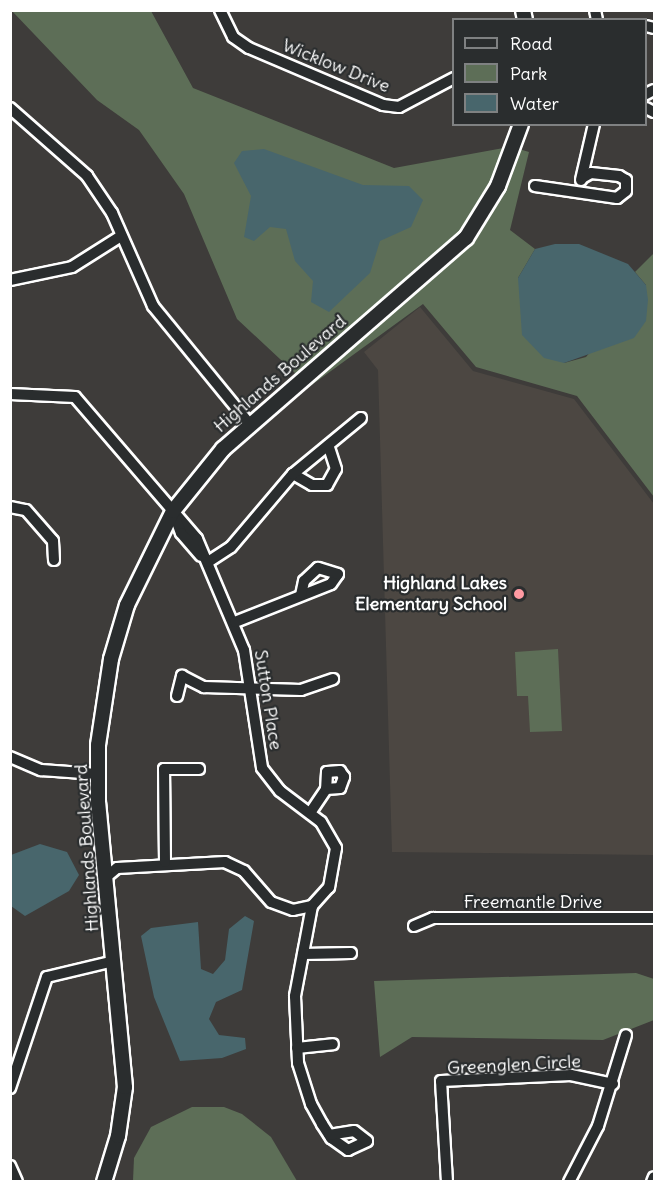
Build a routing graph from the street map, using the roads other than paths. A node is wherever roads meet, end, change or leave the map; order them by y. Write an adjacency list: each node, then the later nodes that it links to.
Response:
1 (220, 10): 2 (street, Wicklow Drive)
2 (452, 79)
3 (10, 108): 9 (street)
4 (520, 126): 13 (street, Highlands Boulevard)
5 (594, 126): 6 (street)
6 (582, 178): 8 (street); 8 (street)
7 (535, 186): 8 (street)
8 (577, 192)
9 (121, 236): 10 (street); 13 (street)
10 (10, 280)
11 (10, 394): 17 (street, Sutton Place)
12 (361, 418): 14 (street)
13 (248, 423): 17 (street, Highlands Boulevard)
14 (328, 445): 15 (street); 15 (street)
15 (293, 474): 19 (street)
16 (10, 507): 18 (street)
17 (173, 511): 19 (street, Sutton Place); 27 (street, Highlands Boulevard)
18 (54, 560)
19 (208, 562): 21 (street, Sutton Place)
20 (301, 595): 21 (street)
21 (235, 622): 23 (street, Sutton Place)
22 (333, 679): 23 (street)
23 (252, 688): 24 (street); 29 (street, Sutton Place)
24 (177, 696)
25 (10, 757): 27 (street)
26 (199, 769): 30 (street)
27 (97, 774): 31 (street, Highlands Boulevard)
28 (326, 789): 29 (street)
29 (310, 813): 32 (street, Sutton Place)
30 (165, 862): 31 (street); 32 (street)
31 (105, 878): 37 (street, Highlands Boulevard)
32 (312, 906): 36 (street)
33 (654, 918): 34 (street, Freemantle Drive)
34 (414, 926)
35 (351, 953): 36 (street)
36 (303, 954): 40 (street)
37 (114, 961): 42 (street); 47 (street, Highlands Boulevard)
38 (626, 1035): 41 (street)
39 (333, 1044): 40 (street)
40 (297, 1048): 43 (street)
41 (613, 1084): 48 (street, Greenglen Circle); 49 (street)
42 (10, 1088)
43 (329, 1135)
44 (10, 1166): 46 (street)
45 (654, 1177): 50 (street)
46 (17, 1182)
47 (104, 1182)
48 (447, 1182)
49 (569, 1182)
50 (652, 1182)

